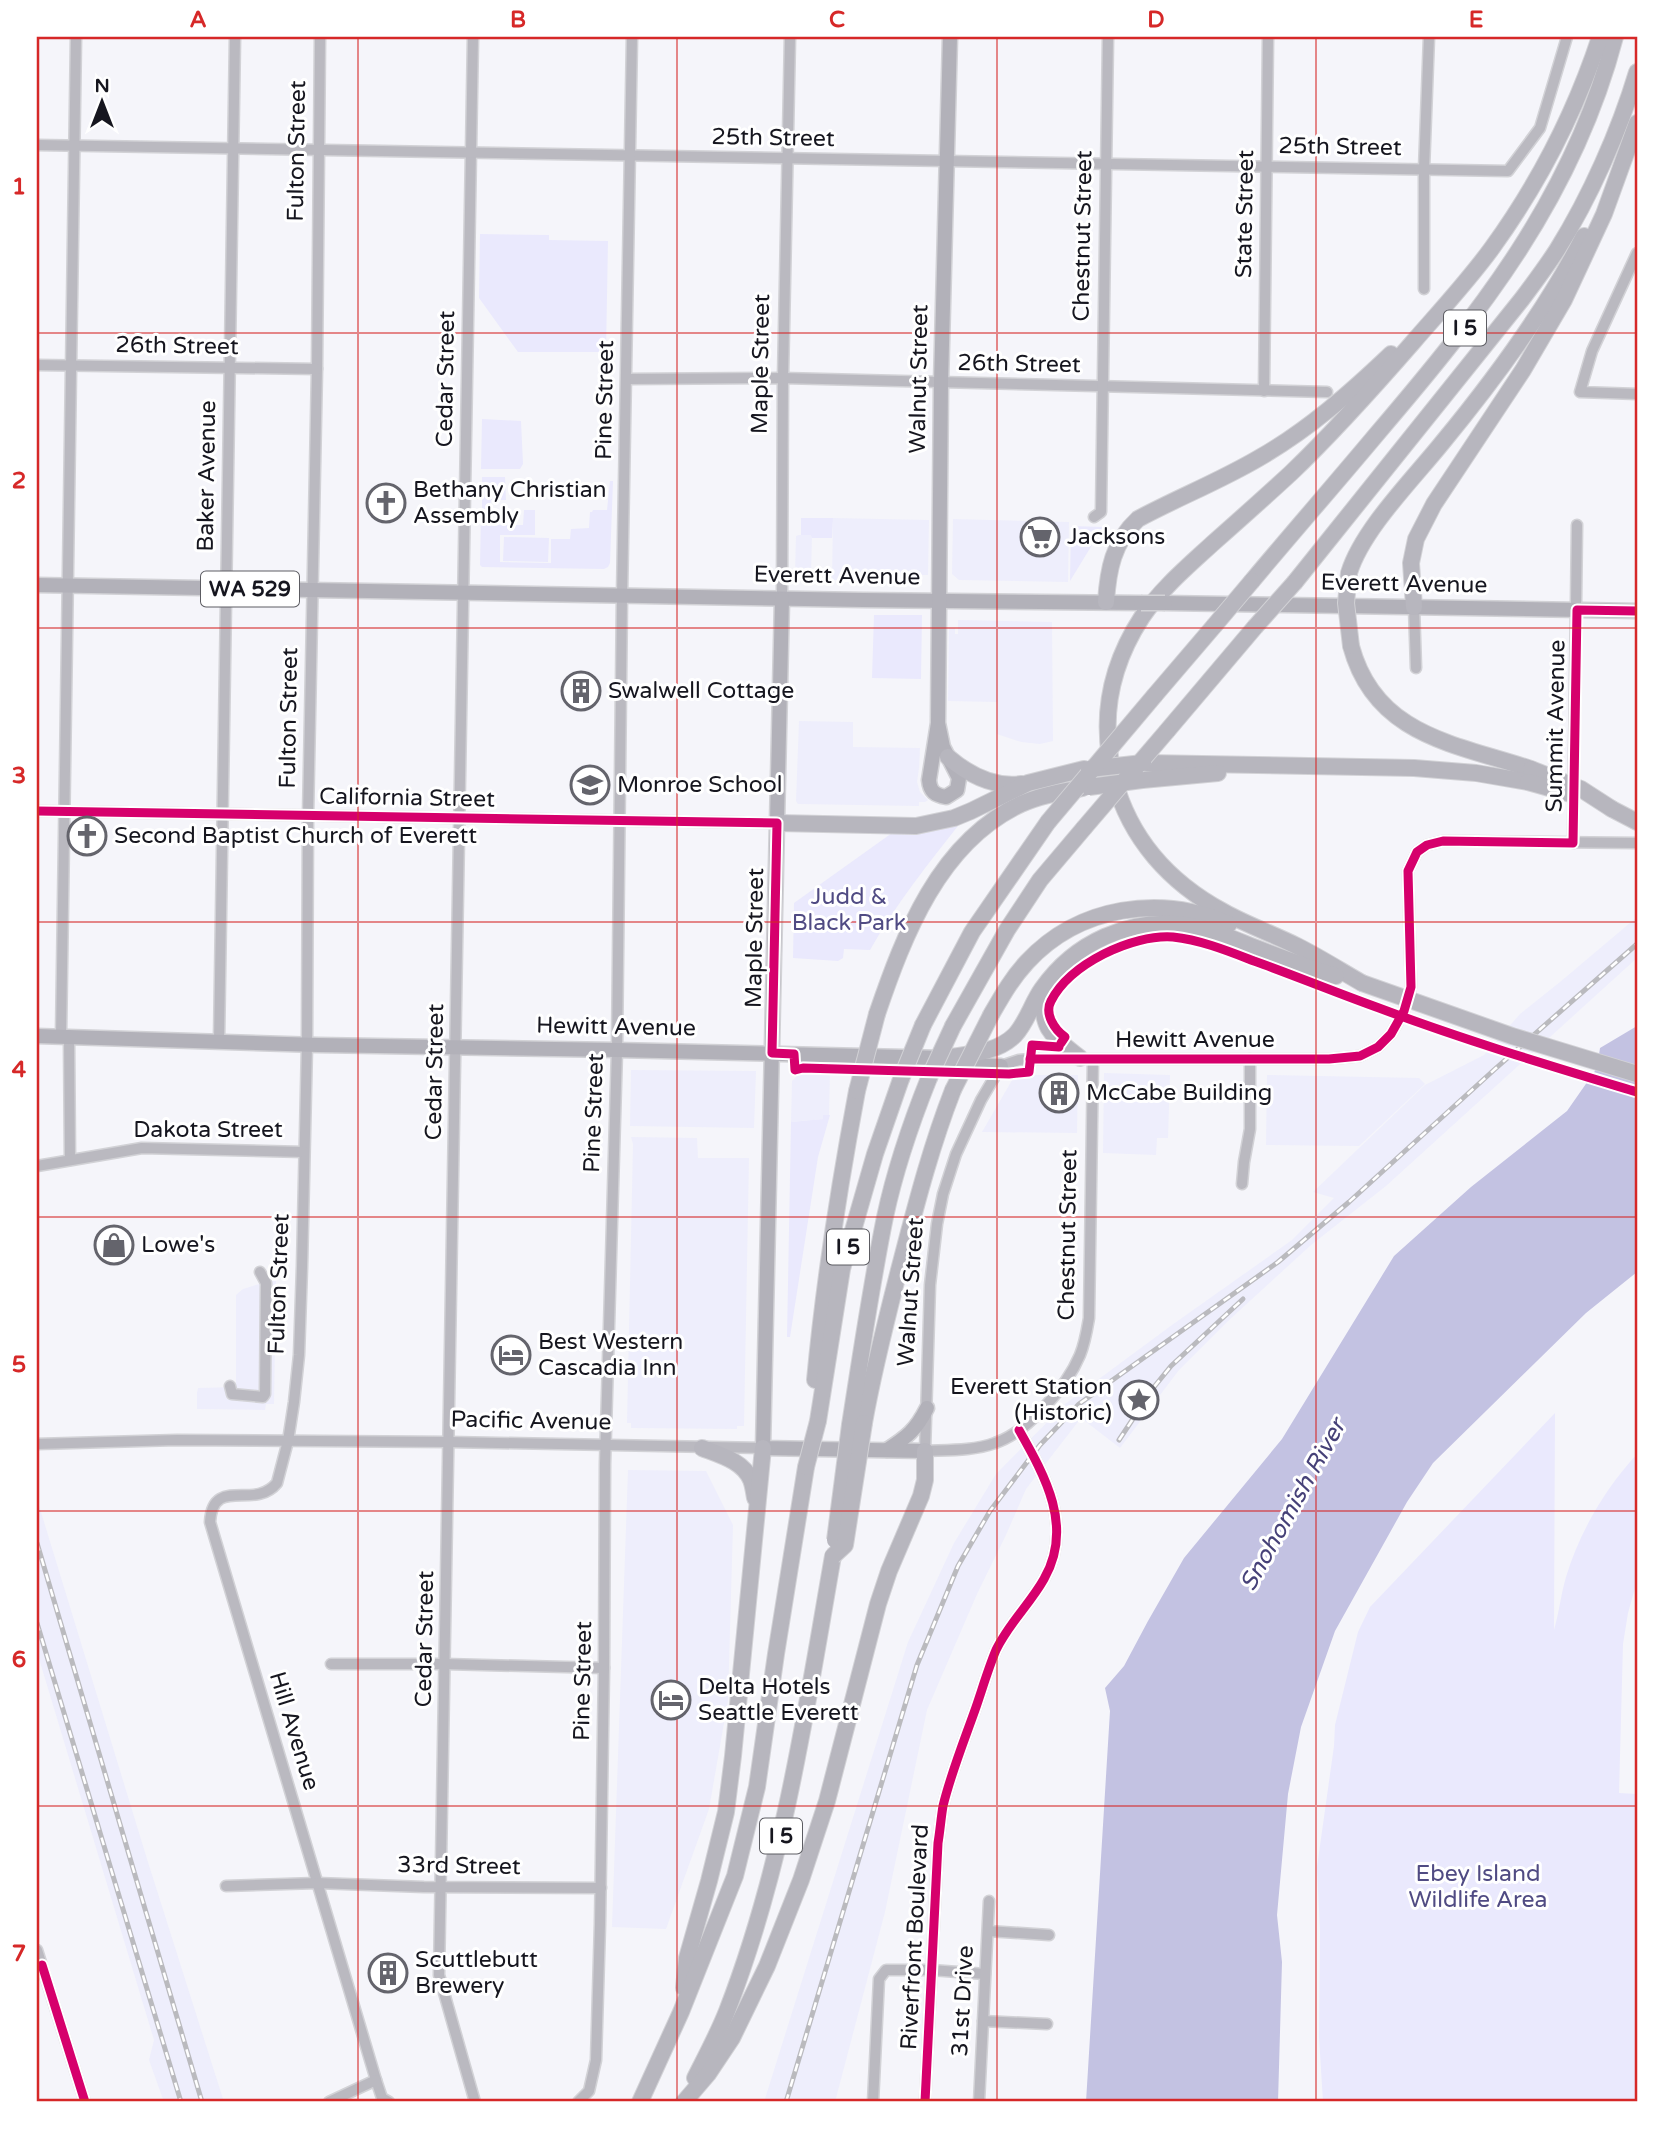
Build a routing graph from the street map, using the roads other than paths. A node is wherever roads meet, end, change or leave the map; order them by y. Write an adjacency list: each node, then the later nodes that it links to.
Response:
1 (76, 37): 17 (street)
2 (235, 37): 18 (street, Baker Avenue)
3 (320, 37): 19 (street, Fulton Street)
4 (473, 37): 20 (street, Cedar Street)
5 (632, 37): 21 (street, Pine Street)
6 (790, 37): 22 (street, Maple Street)
7 (950, 37): 23 (main road, Walnut Street)
8 (1108, 37): 24 (street, Chestnut Street)
9 (1268, 37): 25 (street, State Street)
10 (1429, 37): 26 (street)
11 (1567, 37): 26 (street, 25th Street)
12 (1600, 37): 30 (highway)
13 (1615, 37): 93 (highway, I 5, bridge)
14 (1637, 72): 94 (highway, I 5, bridge)
15 (1637, 123): 27 (highway)
16 (37, 145): 17 (street, 25th Street)
17 (74, 146): 18 (street, 25th Street); 32 (street)
18 (234, 148): 19 (street, 25th Street); 33 (street, Baker Avenue)
19 (318, 150): 20 (street, 25th Street); 34 (street, Fulton Street)
20 (471, 153): 21 (street, 25th Street); 48 (street, Cedar Street)
21 (630, 157): 22 (street, 25th Street); 36 (street, Pine Street)
22 (786, 159): 23 (street, 25th Street); 35 (street, Maple Street)
23 (946, 162): 24 (street, 25th Street); 37 (main road, Walnut Street)
24 (1105, 164): 25 (street, 25th Street); 38 (street, Chestnut Street)
25 (1266, 167): 26 (street, 25th Street); 39 (street, State Street)
26 (1424, 169): 29 (street)
27 (1617, 176): 53 (highway); 60 (highway, bridge)
28 (1637, 253): 41 (street)
29 (1424, 289)
30 (1449, 300): 52 (highway); 72 (highway)
31 (37, 365): 32 (street, 26th Street)
32 (72, 366): 33 (street, 26th Street); 45 (street)
33 (230, 368): 34 (street, 26th Street); 46 (street, Baker Avenue)
34 (317, 369): 47 (street, Fulton Street)
35 (783, 378): 36 (street, 26th Street); 37 (street, 26th Street); 50 (street, Maple Street)
36 (627, 379): 49 (street, Pine Street)
37 (941, 383): 38 (street, 26th Street); 51 (main road, Walnut Street)
38 (1102, 386): 39 (street, 26th Street); 42 (street, Chestnut Street)
39 (1264, 391): 40 (street, 26th Street)
40 (1327, 393)
41 (1637, 394)
42 (1094, 517)
43 (1577, 525): 54 (street, Summit Avenue)
44 (37, 586): 45 (main road, Everett Avenue / WA 529)
45 (68, 586): 46 (main road, Everett Avenue / WA 529); 63 (street)
46 (227, 589): 47 (main road, Everett Avenue / WA 529); 64 (street, Baker Avenue)
47 (313, 590): 48 (main road, Everett Avenue / WA 529); 65 (street, Fulton Street)
48 (463, 593): 49 (main road, Everett Avenue / WA 529); 66 (street, Cedar Street)
49 (622, 596): 50 (main road, Everett Avenue / WA 529); 67 (street, Pine Street)
50 (782, 599): 51 (main road, Everett Avenue); 69 (main road, Maple Street)
51 (939, 600): 52 (main road, Everett Avenue); 57 (main road, Walnut Street)
52 (1106, 602): 53 (main road, Everett Avenue, bridge)
53 (1414, 607): 54 (main road, Everett Avenue); 56 (street)
54 (1577, 611): 55 (main road, Everett Avenue); 70 (street, Summit Avenue)
55 (1637, 611)
56 (1416, 668)
57 (938, 723): 58 (main road, Walnut Street); 58 (main road, Walnut Street)
58 (948, 757): 61 (highway)
59 (1286, 766): 60 (highway); 61 (highway, bridge); 93 (highway, bridge)
60 (1529, 776): 68 (highway, bridge)
61 (1028, 783): 69 (highway)
62 (37, 811): 63 (street, California Street)
63 (63, 812): 64 (street, California Street); 75 (street)
64 (222, 814): 65 (street, California Street); 76 (street, Baker Avenue)
65 (308, 816): 66 (street, California Street); 77 (street, Fulton Street)
66 (460, 818): 67 (street, California Street); 78 (street, Cedar Street)
67 (620, 821): 69 (street, California Street); 79 (street, Pine Street)
68 (1637, 822)
69 (777, 823): 80 (main road, Maple Street)
70 (1573, 843): 71 (street); 83 (street, Hewitt Avenue)
71 (1637, 843)
72 (1362, 983): 73 (highway); 85 (highway, bridge); 94 (highway, bridge)
73 (1043, 988): 81 (highway); 82 (highway)
74 (37, 1036): 75 (main road, Hewitt Avenue)
75 (65, 1036): 76 (main road, Hewitt Avenue); 87 (street)
76 (219, 1041): 77 (main road, Hewitt Avenue)
77 (307, 1045): 78 (main road, Hewitt Avenue); 86 (street, Fulton Street)
78 (456, 1048): 79 (main road, Hewitt Avenue); 97 (street, Cedar Street)
79 (617, 1050): 80 (main road, Hewitt Avenue); 99 (street, Pine Street)
80 (772, 1053): 81 (main road, Hewitt Avenue); 101 (main road, Maple Street)
81 (946, 1058): 84 (main road, Hewitt Avenue)
82 (1086, 1059): 83 (street, Hewitt Avenue); 84 (street, Hewitt Avenue); 95 (street, Chestnut Street)
83 (1250, 1059): 89 (street)
84 (1001, 1066): 92 (street, Walnut Street)
85 (1637, 1074)
86 (304, 1152): 87 (street, Dakota Street); 96 (street, Fulton Street)
87 (70, 1160): 88 (street, Dakota Street)
88 (37, 1166)
89 (1242, 1184)
90 (260, 1272): 91 (street)
91 (230, 1386)
92 (927, 1408): 102 (main road); 103 (street, Walnut Street)
93 (815, 1421): 118 (highway, I 5, bridge)
94 (857, 1424): 128 (highway, I 5, bridge)
95 (1019, 1430): 103 (street, Pacific Avenue); 116 (street, Riverfront Boulevard)
96 (288, 1441): 97 (street, Pacific Avenue); 98 (street, Pacific Avenue); 108 (street, Hill Avenue)
97 (450, 1442): 99 (street, Pacific Avenue); 106 (street, Cedar Street)
98 (37, 1444)
99 (605, 1446): 100 (street, Pacific Avenue); 107 (street, Pine Street)
100 (702, 1448): 101 (street, Pacific Avenue); 104 (highway)
101 (763, 1448): 102 (main road, Pacific Avenue); 104 (highway)
102 (887, 1450): 103 (main road, Pacific Avenue)
103 (925, 1451): 128 (highway)
104 (758, 1511): 118 (highway)
105 (331, 1664): 106 (street)
106 (445, 1664): 107 (street); 110 (street, Cedar Street)
107 (604, 1668): 111 (street, Pine Street)
108 (317, 1883): 109 (street, 33rd Street); 110 (street, 33rd Street); 121 (street, Hill Avenue)
109 (226, 1886)
110 (441, 1888): 111 (street, 33rd Street); 125 (street, Cedar Street)
111 (601, 1888): 126 (street, Pine Street)
112 (989, 1901): 113 (street, 31st Drive)
113 (988, 1931): 114 (street); 117 (street, 31st Drive)
114 (1049, 1935)
115 (37, 1951): 122 (street)
116 (931, 1970): 117 (street); 129 (street); 130 (street, Riverfront Boulevard)
117 (985, 1974): 119 (street, 31st Drive)
118 (681, 2011): 127 (highway, I 5)
119 (983, 2021): 120 (street); 131 (street, 31st Drive)
120 (1047, 2024)
121 (376, 2080): 123 (street); 124 (street, Hill Avenue)
122 (85, 2102)
123 (329, 2102)
124 (389, 2102)
125 (475, 2102)
126 (578, 2102)
127 (640, 2102)
128 (683, 2102)
129 (873, 2102)
130 (925, 2102)
131 (979, 2102)

